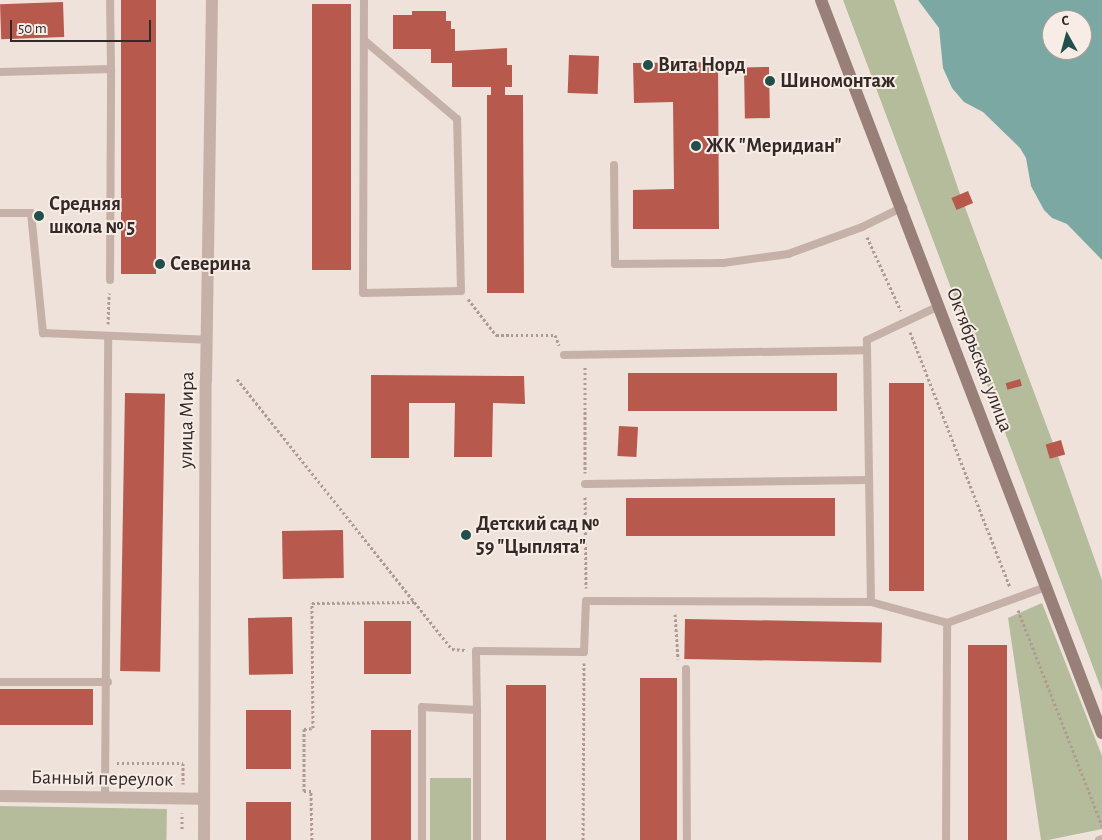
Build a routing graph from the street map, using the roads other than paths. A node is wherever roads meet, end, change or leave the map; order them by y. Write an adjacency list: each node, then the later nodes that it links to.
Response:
1 (110, 0): 6 (lane)
2 (212, 0): 14 (street, улица Мира)
3 (364, 0): 5 (lane)
4 (822, 0): 9 (main road, Октябрьская улица)
5 (364, 40): 5 (lane)
6 (111, 69): 7 (lane); 11 (lane)
7 (0, 72)
8 (614, 165): 9 (lane)
9 (903, 207): 12 (main road, Октябрьская улица)
10 (0, 213): 13 (lane)
11 (110, 280)
12 (938, 306): 15 (lane); 19 (main road, Октябрьская улица)
13 (108, 337): 14 (lane); 24 (lane)
14 (207, 340): 29 (street, улица Мира)
15 (867, 350): 16 (lane); 17 (lane)
16 (564, 355)
17 (869, 480): 18 (lane); 20 (lane)
18 (585, 484)
19 (1046, 587): 21 (lane); 26 (main road, Октябрьская улица)
20 (871, 602): 21 (lane); 25 (lane)
21 (947, 623): 34 (lane)
22 (686, 669): 33 (lane)
23 (0, 682): 24 (lane)
24 (108, 682): 28 (lane)
25 (477, 710): 31 (lane); 32 (lane)
26 (1102, 733)
27 (0, 796): 28 (street, Банный переулок)
28 (105, 797): 29 (street, Банный переулок)
29 (204, 799): 30 (street, улица Мира)
30 (204, 840)
31 (422, 840)
32 (477, 840)
33 (687, 840)
34 (946, 840)

